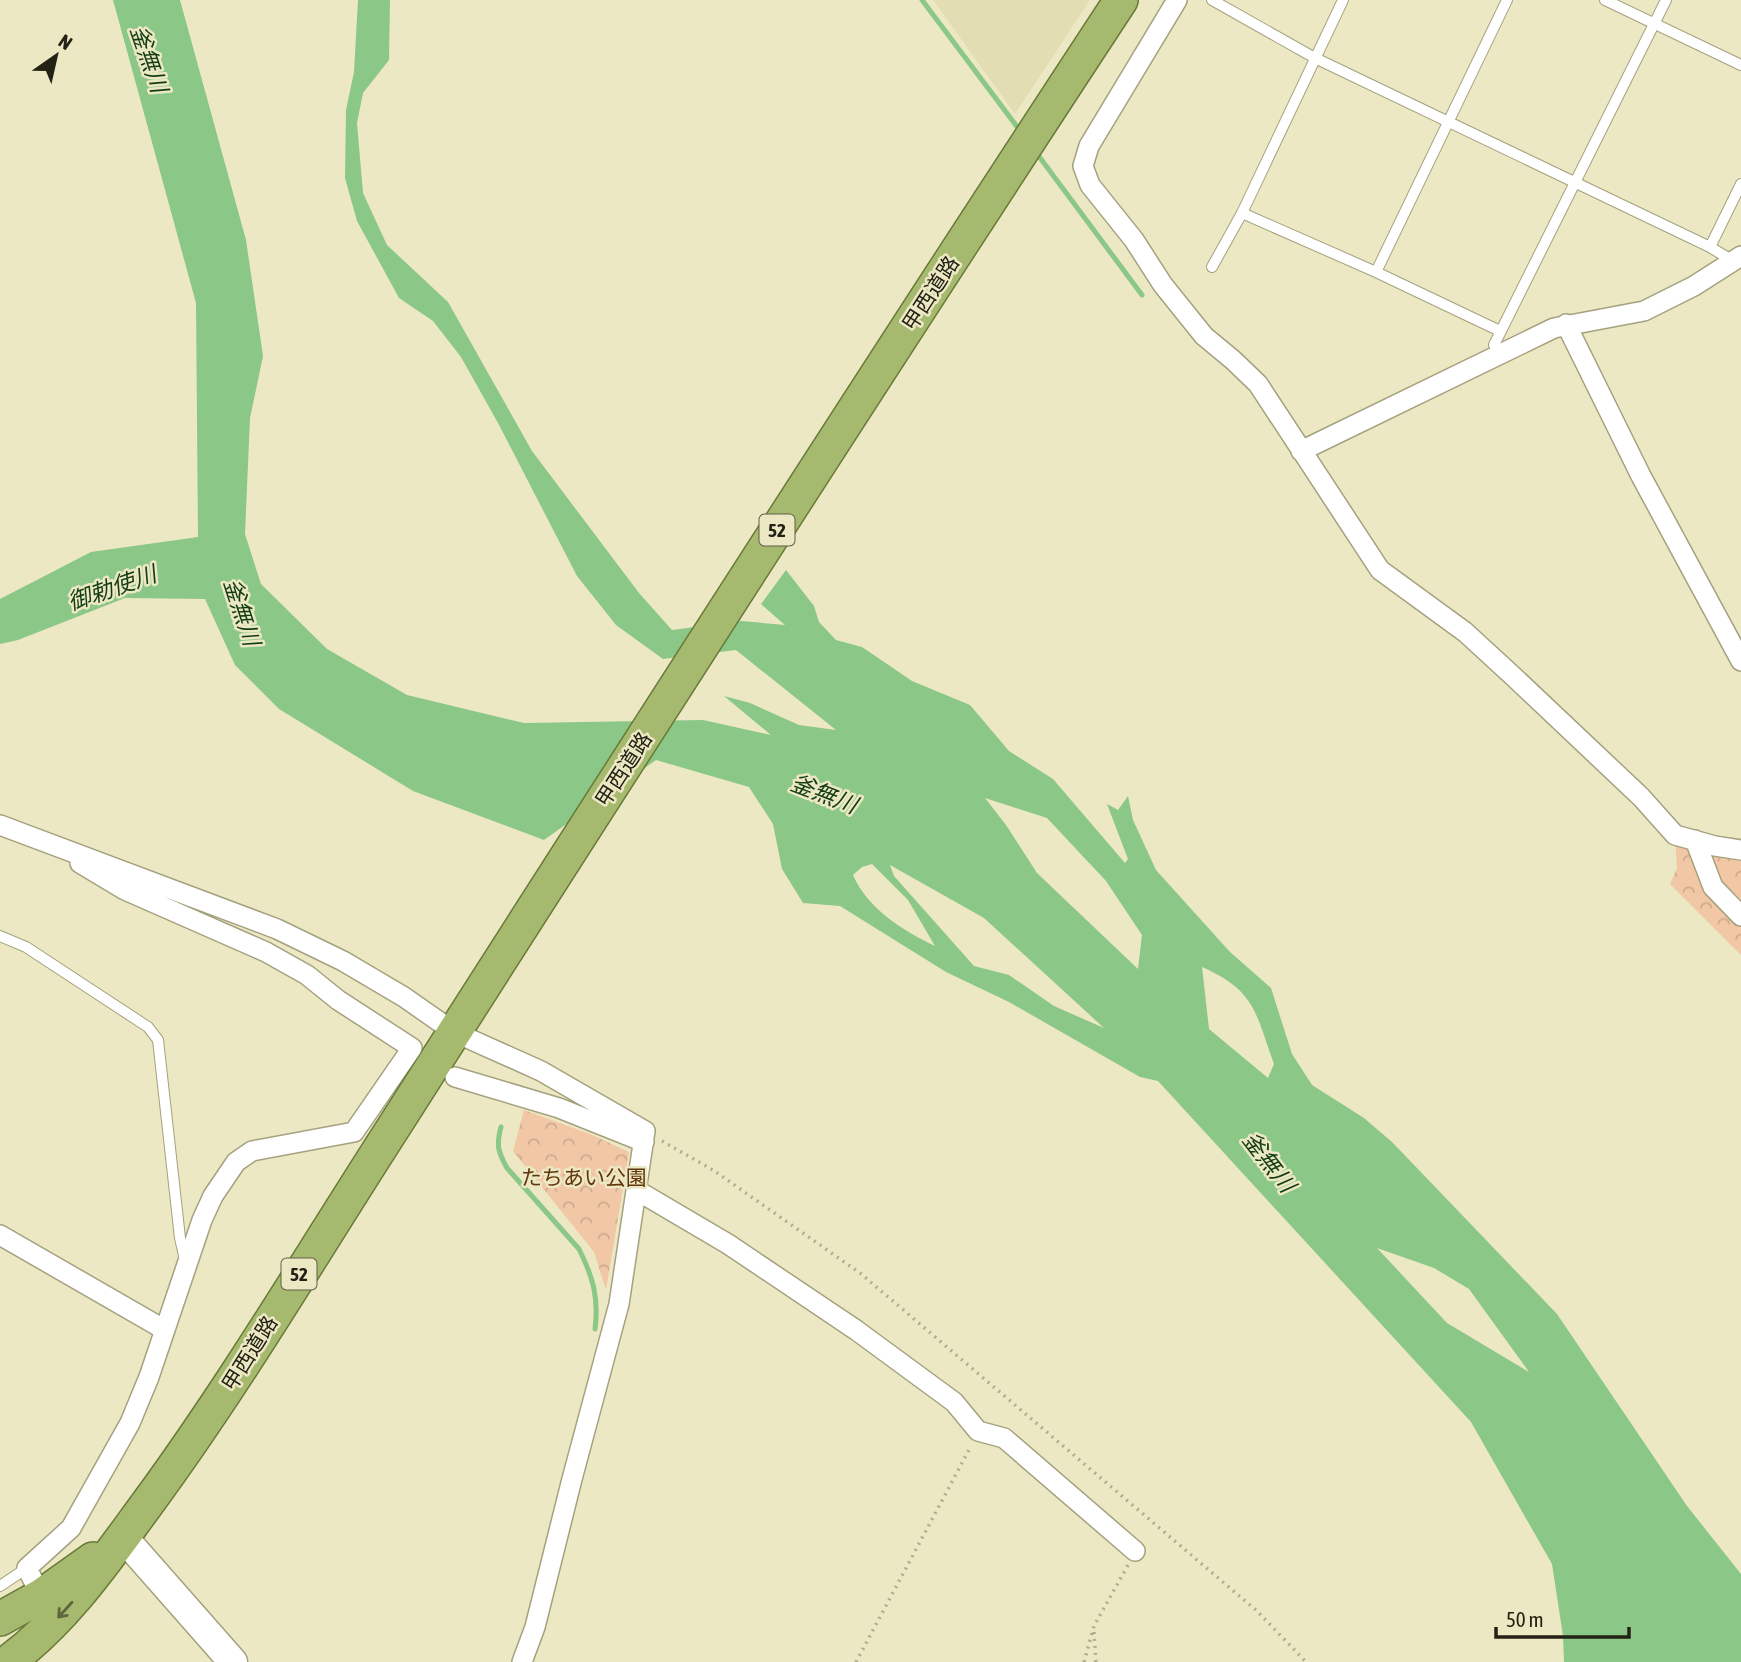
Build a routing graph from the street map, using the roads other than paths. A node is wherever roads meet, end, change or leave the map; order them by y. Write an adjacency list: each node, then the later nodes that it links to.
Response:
1 (1121, 0): 30 (highway, 甲西道路 / 52)
2 (1177, 0): 22 (street)
3 (1212, 0): 9 (lane)
4 (1343, 0): 9 (lane)
5 (1507, 0): 11 (lane)
6 (1605, 0): 8 (lane)
7 (1666, 0): 8 (lane)
8 (1655, 24): 10 (lane); 12 (lane)
9 (1315, 58): 11 (lane); 14 (lane)
10 (1741, 65)
11 (1447, 121): 12 (lane); 18 (lane)
12 (1575, 183): 15 (lane); 20 (lane)
13 (1741, 184): 15 (lane)
14 (1242, 213): 17 (lane); 18 (lane)
15 (1710, 247): 16 (lane)
16 (1737, 259): 19 (street)
17 (1212, 267)
18 (1376, 272): 20 (lane)
19 (1566, 324): 22 (street); 23 (street)
20 (1500, 331): 21 (lane)
21 (1494, 345)
22 (1301, 451): 25 (street)
23 (1741, 661)
24 (0, 825): 26 (street)
25 (1695, 840): 27 (street); 28 (street)
26 (55, 844): 30 (street); 35 (street)
27 (1741, 850)
28 (1741, 916)
29 (0, 936): 35 (lane)
30 (462, 1020): 32 (street); 37 (highway, 甲西道路 / 52)
31 (455, 1077): 32 (street)
32 (645, 1137): 33 (street)
33 (638, 1191): 38 (street); 44 (street)
34 (0, 1235): 36 (street)
35 (186, 1268): 36 (street)
36 (165, 1330): 39 (street)
37 (123, 1537): 39 (highway, 甲西道路 / 52); 42 (highway, 甲西道路 / 52, one-way to 42); 43 (main road)
38 (1135, 1551)
39 (34, 1582): 40 (lane); 41 (highway, 甲西道路 / 52)
40 (0, 1586)
41 (0, 1619)
42 (8, 1662)
43 (233, 1662)
44 (522, 1662)

